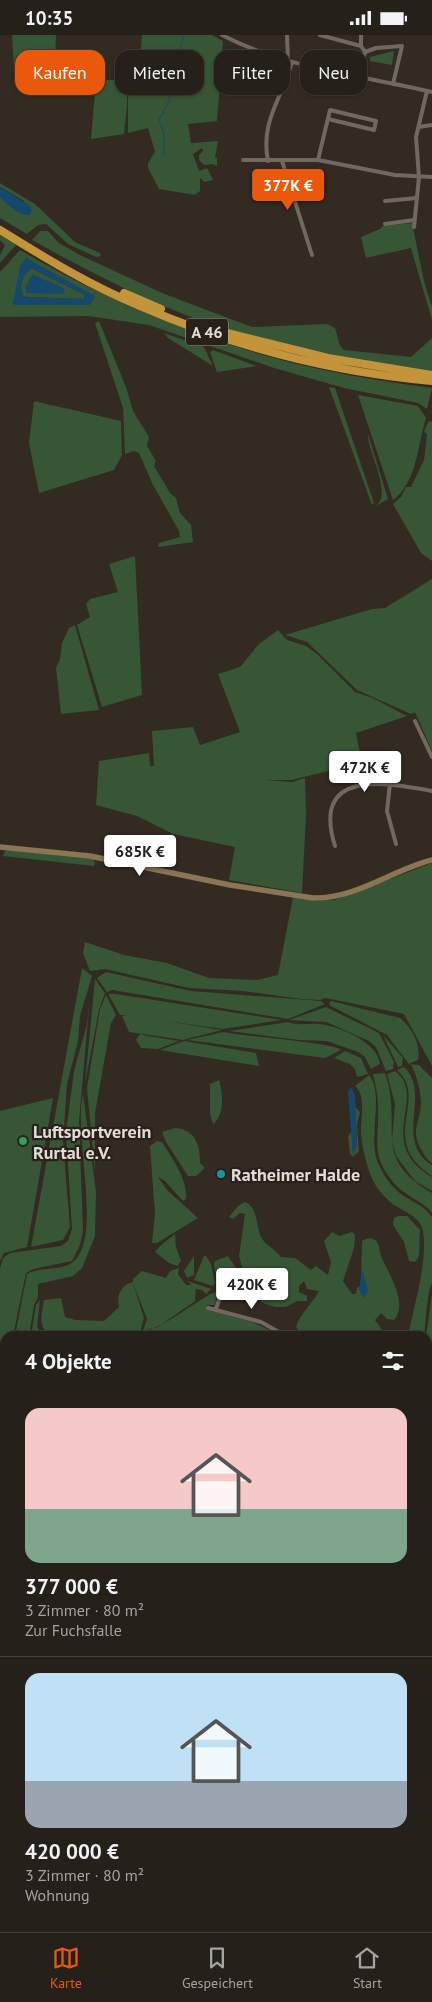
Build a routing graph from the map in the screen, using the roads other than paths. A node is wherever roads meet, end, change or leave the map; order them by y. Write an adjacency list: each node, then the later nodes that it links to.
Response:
1 (222, 35): 6 (street)
2 (287, 35): 7 (street)
3 (320, 35): 5 (street)
4 (361, 35): 5 (street)
5 (361, 46): 8 (street)
6 (254, 50)
7 (289, 50)
8 (364, 50)
9 (367, 51): 13 (street)
10 (290, 62): 11 (street)
11 (300, 64)
12 (367, 79): 13 (street)
13 (393, 84): 14 (street)
14 (430, 92): 18 (street)
15 (278, 95): 20 (street)
16 (328, 119): 16 (street); 22 (street)
17 (432, 125): 18 (street)
18 (419, 127): 23 (street)
19 (243, 160): 20 (street)
20 (268, 161): 21 (street)
21 (282, 161): 22 (street); 32 (street)
22 (318, 161): 23 (street)
23 (419, 177): 24 (street); 25 (street)
24 (432, 177)
25 (417, 198): 26 (street); 27 (street)
26 (385, 201)
27 (414, 220): 28 (street); 30 (street)
28 (385, 224)
29 (0, 225): 33 (highway, A 46)
30 (414, 227)
31 (0, 231): 34 (highway, A 46)
32 (312, 255)
33 (432, 375)
34 (432, 381)
35 (415, 721): 36 (street)
36 (432, 757)
37 (390, 783): 38 (street); 39 (street); 40 (street)
38 (432, 791)
39 (396, 844)
40 (336, 846)
41 (0, 847): 42 (main road)
42 (432, 860)
43 (220, 1297): 45 (street)
44 (208, 1308): 45 (street)
45 (216, 1309): 46 (street)
46 (277, 1331)

